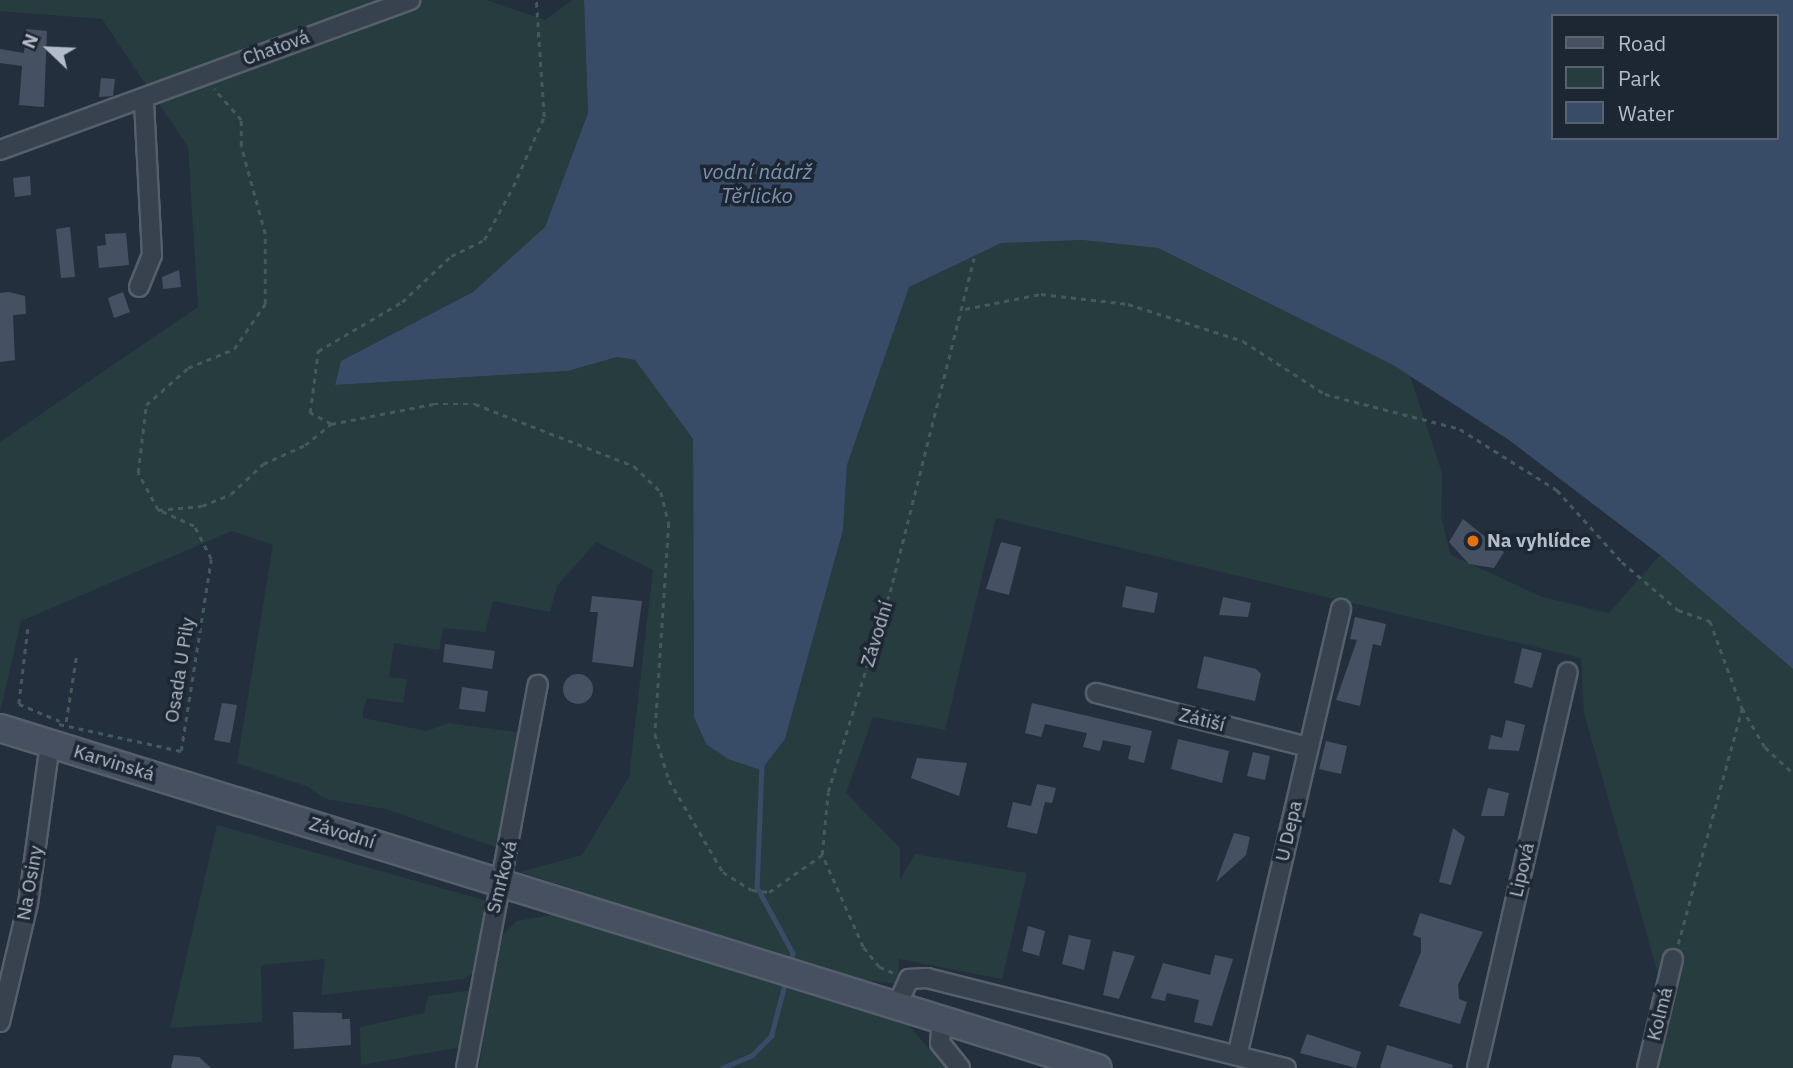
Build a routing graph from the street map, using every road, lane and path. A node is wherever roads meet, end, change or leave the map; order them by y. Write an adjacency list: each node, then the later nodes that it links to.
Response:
1 (411, 0): 3 (street, Chatová)
2 (536, 0): 9 (path)
3 (197, 76): 4 (street, Chatová); 10 (path)
4 (144, 100): 5 (street, Chatová); 7 (street)
5 (0, 150)
6 (974, 258): 8 (path, Závodní)
7 (139, 287)
8 (965, 309): 17 (path); 23 (path, Závodní)
9 (331, 424): 10 (path); 23 (path)
10 (158, 510): 19 (path, Osada U Pily)
11 (1341, 609): 20 (street, U Depa)
12 (28, 629): 19 (path, Osada U Pily)
13 (76, 657): 19 (path)
14 (1568, 672): 35 (street, Lipová)
15 (538, 685): 24 (street, Smrková)
16 (1096, 692): 20 (street, Zátiší)
17 (1742, 708): 21 (path); 25 (path)
18 (0, 728): 19 (main road, Karvinská)
19 (59, 729): 22 (main road, Karvinská); 29 (street, Na Osiny)
20 (1308, 747): 30 (street, U Depa)
21 (1793, 773)
22 (228, 798): 24 (main road, Závodní)
23 (822, 855): 26 (path, Závodní)
24 (503, 883): 27 (main road, Závodní); 31 (street, Smrková)
25 (1673, 959): 36 (street, Kolmá)
26 (909, 979): 27 (street); 30 (street)
27 (897, 1005): 28 (main road, Závodní)
28 (942, 1020): 32 (street); 33 (main road, Závodní)
29 (0, 1022)
30 (1238, 1052): 34 (street)
31 (466, 1068)
32 (960, 1068)
33 (1098, 1068)
34 (1286, 1068)
35 (1477, 1068)
36 (1647, 1068)

